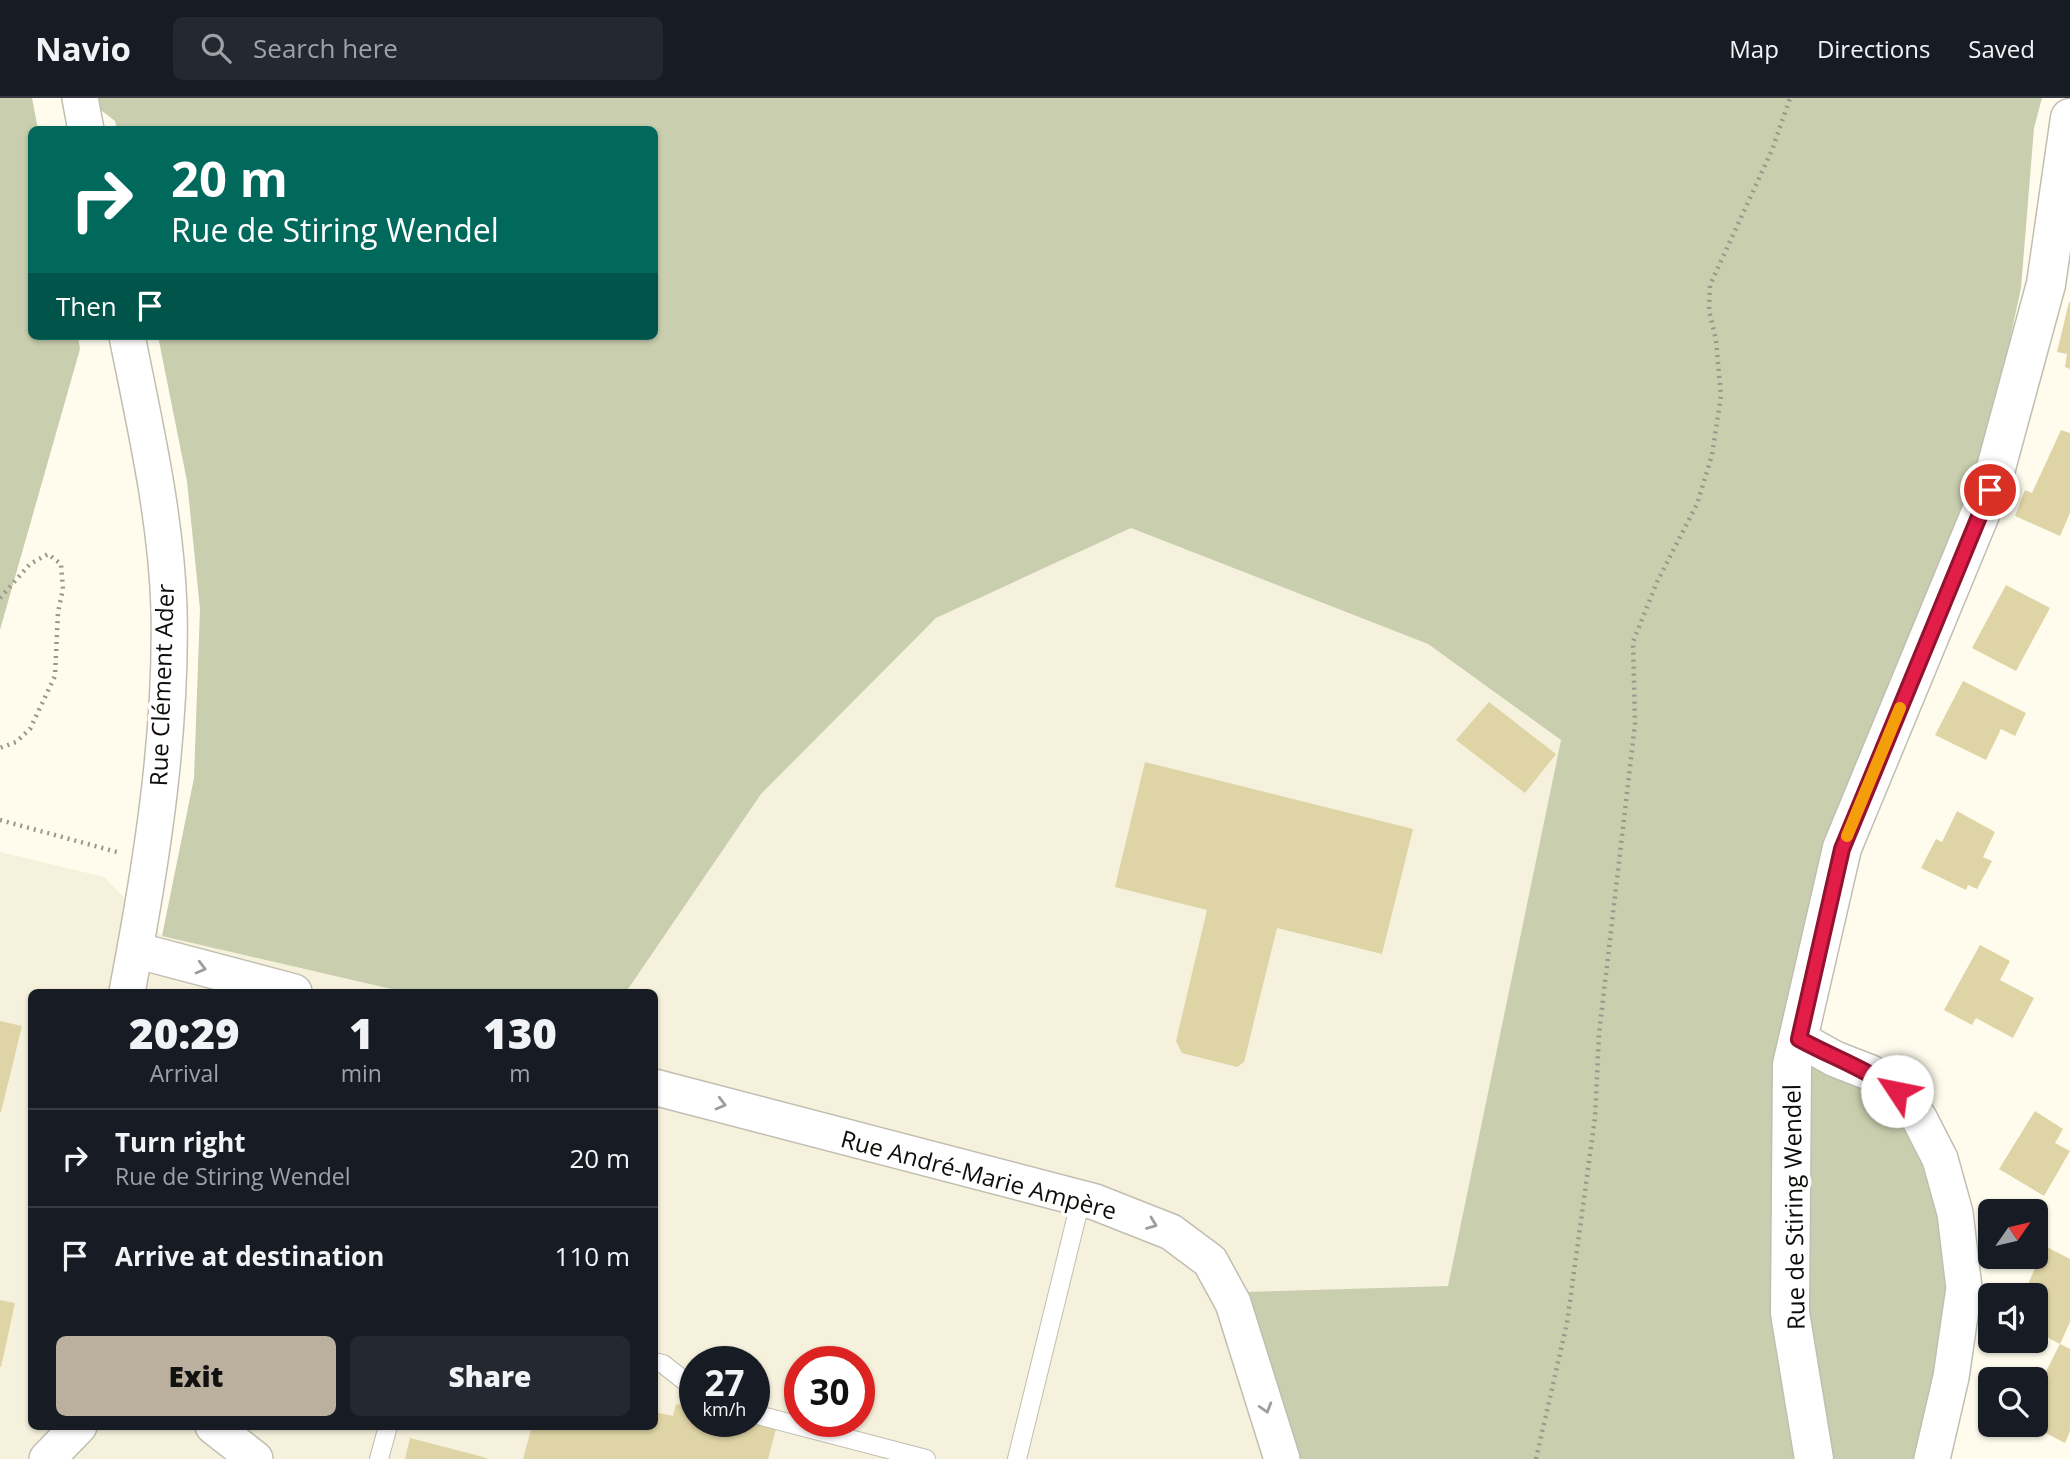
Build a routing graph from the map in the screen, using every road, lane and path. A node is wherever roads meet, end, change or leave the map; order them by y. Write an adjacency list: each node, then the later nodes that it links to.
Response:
1 (80, 98): 4 (street)
2 (1790, 98): 28 (path)
3 (2070, 118): 13 (main road, Rue de Stiring Wendel)
4 (85, 126)
5 (128, 340): 9 (street, Rue Clément Ader)
6 (0, 598): 7 (path)
7 (0, 748)
8 (0, 820): 9 (path)
9 (148, 860): 10 (street, Rue Clément Ader)
10 (135, 950): 11 (street, Rue Clément Ader); 12 (street, one-way to 12)
11 (128, 989)
12 (283, 989)
13 (1799, 1039): 29 (main road, Rue de Stiring Wendel); 30 (street, Rue de Stiring Wendel)
14 (658, 1088): 15 (street, Rue André-Marie Ampère, one-way to 15)
15 (1081, 1199): 26 (lane); 27 (street, Rue André-Marie Ampère, one-way to 27)
16 (658, 1363): 17 (lane)
17 (679, 1376)
18 (770, 1418): 25 (lane)
19 (75, 1430): 22 (street)
20 (218, 1430): 23 (street)
21 (386, 1430): 24 (lane)
22 (47, 1459)
23 (255, 1459)
24 (379, 1459)
25 (926, 1459)
26 (1017, 1459)
27 (1282, 1459)
28 (1536, 1459)
29 (1814, 1459)
30 (1932, 1459)

